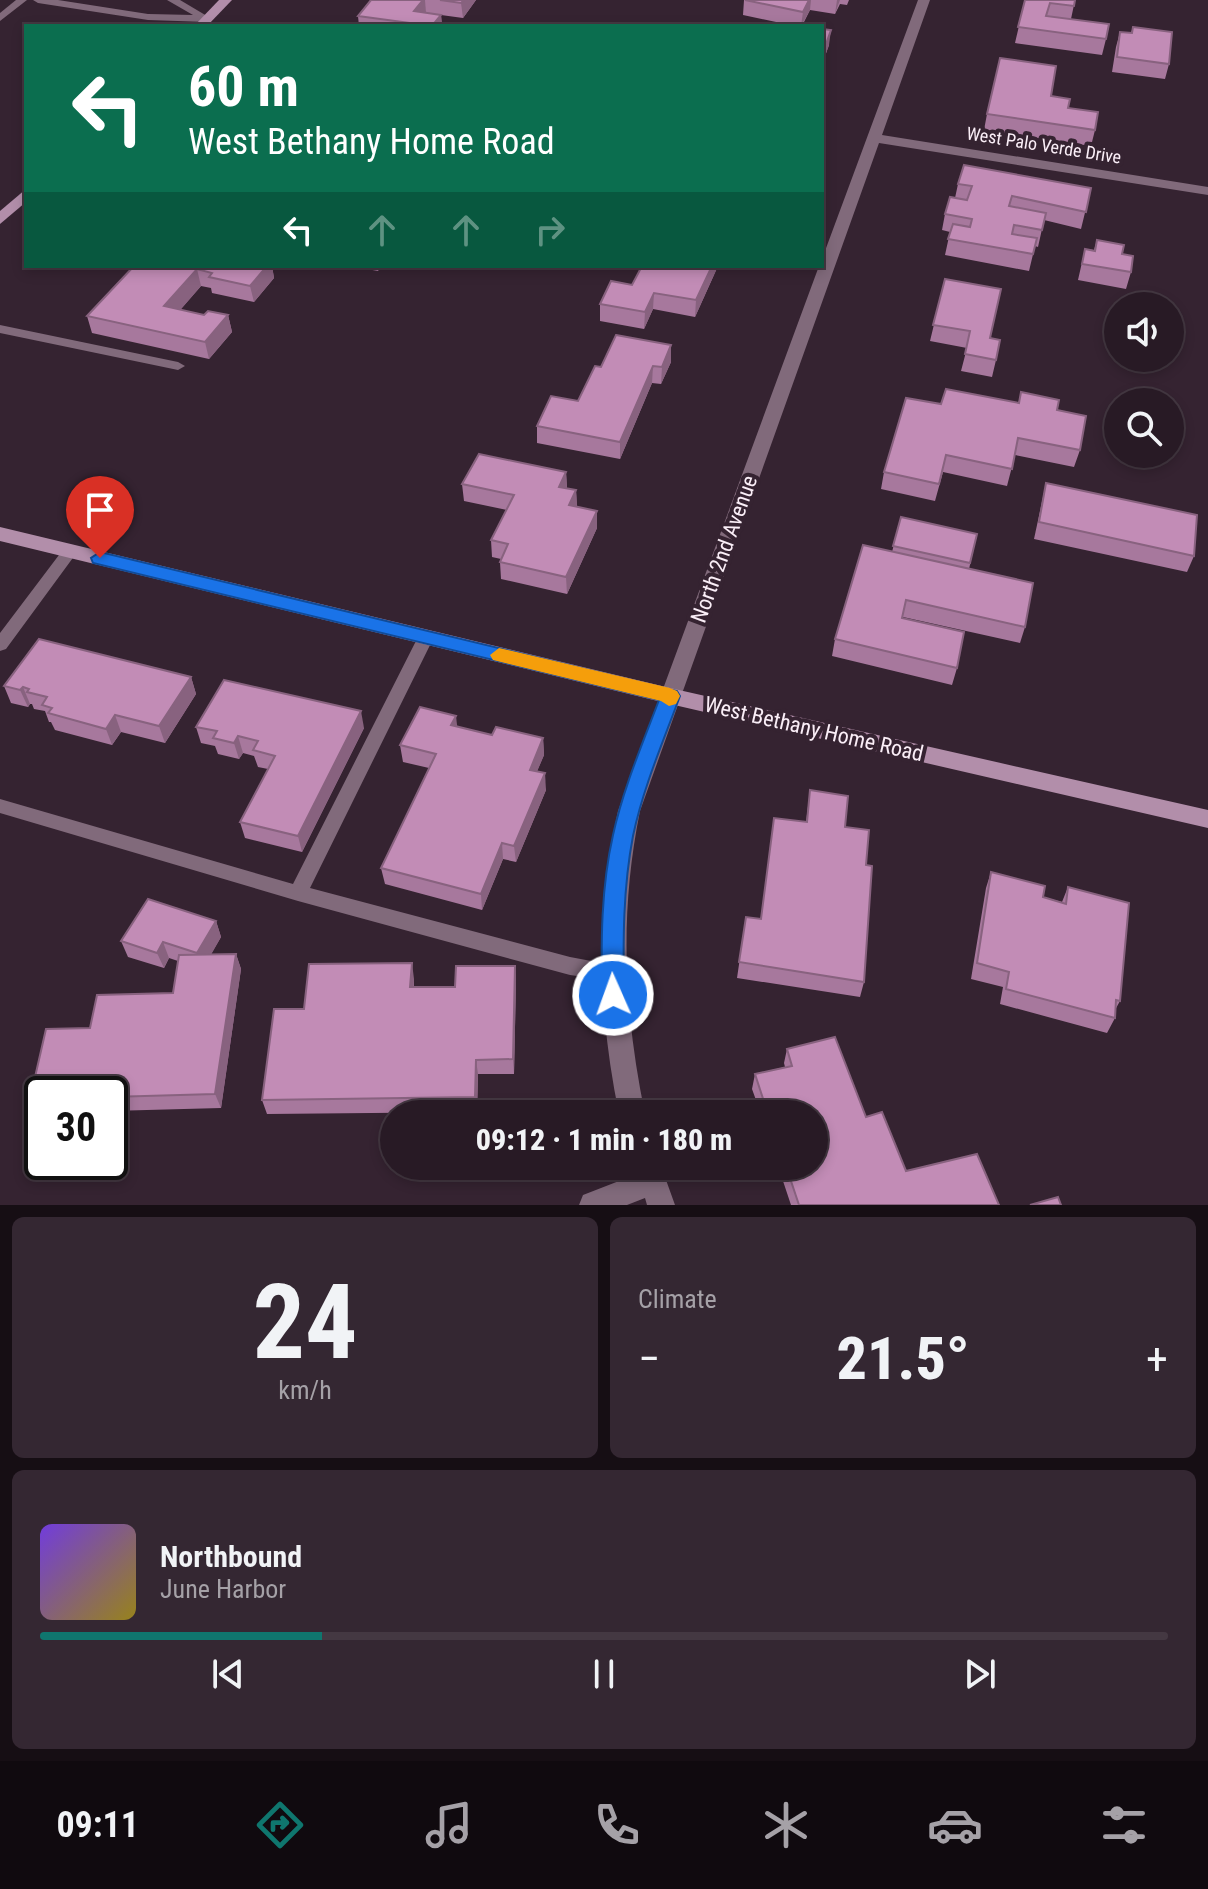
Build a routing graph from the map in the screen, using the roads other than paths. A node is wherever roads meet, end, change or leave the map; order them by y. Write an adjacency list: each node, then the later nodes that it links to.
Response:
1 (22, 0): 6 (lane)
2 (38, 0): 7 (lane)
3 (172, 0): 7 (lane)
4 (226, 0): 7 (main road)
5 (924, 0): 8 (street, North 2nd Avenue)
6 (0, 18)
7 (203, 22)
8 (874, 138): 9 (street, West Palo Verde Drive); 18 (street, North 2nd Avenue)
9 (1208, 191)
10 (24, 196): 11 (main road)
11 (0, 219)
12 (0, 329): 13 (lane)
13 (178, 366)
14 (0, 534): 15 (main road, West Bethany Home Road)
15 (70, 551): 16 (main road, West Bethany Home Road); 17 (lane)
16 (426, 637): 18 (main road, West Bethany Home Road); 21 (lane)
17 (0, 645)
18 (670, 696): 20 (main road, West Bethany Home Road); 22 (street, North 2nd Avenue)
19 (0, 806): 21 (lane)
20 (1208, 819)
21 (298, 893): 22 (lane)
22 (611, 972): 23 (street, North 2nd Avenue)
23 (629, 1100)
24 (654, 1184): 25 (street)
25 (593, 1205)

